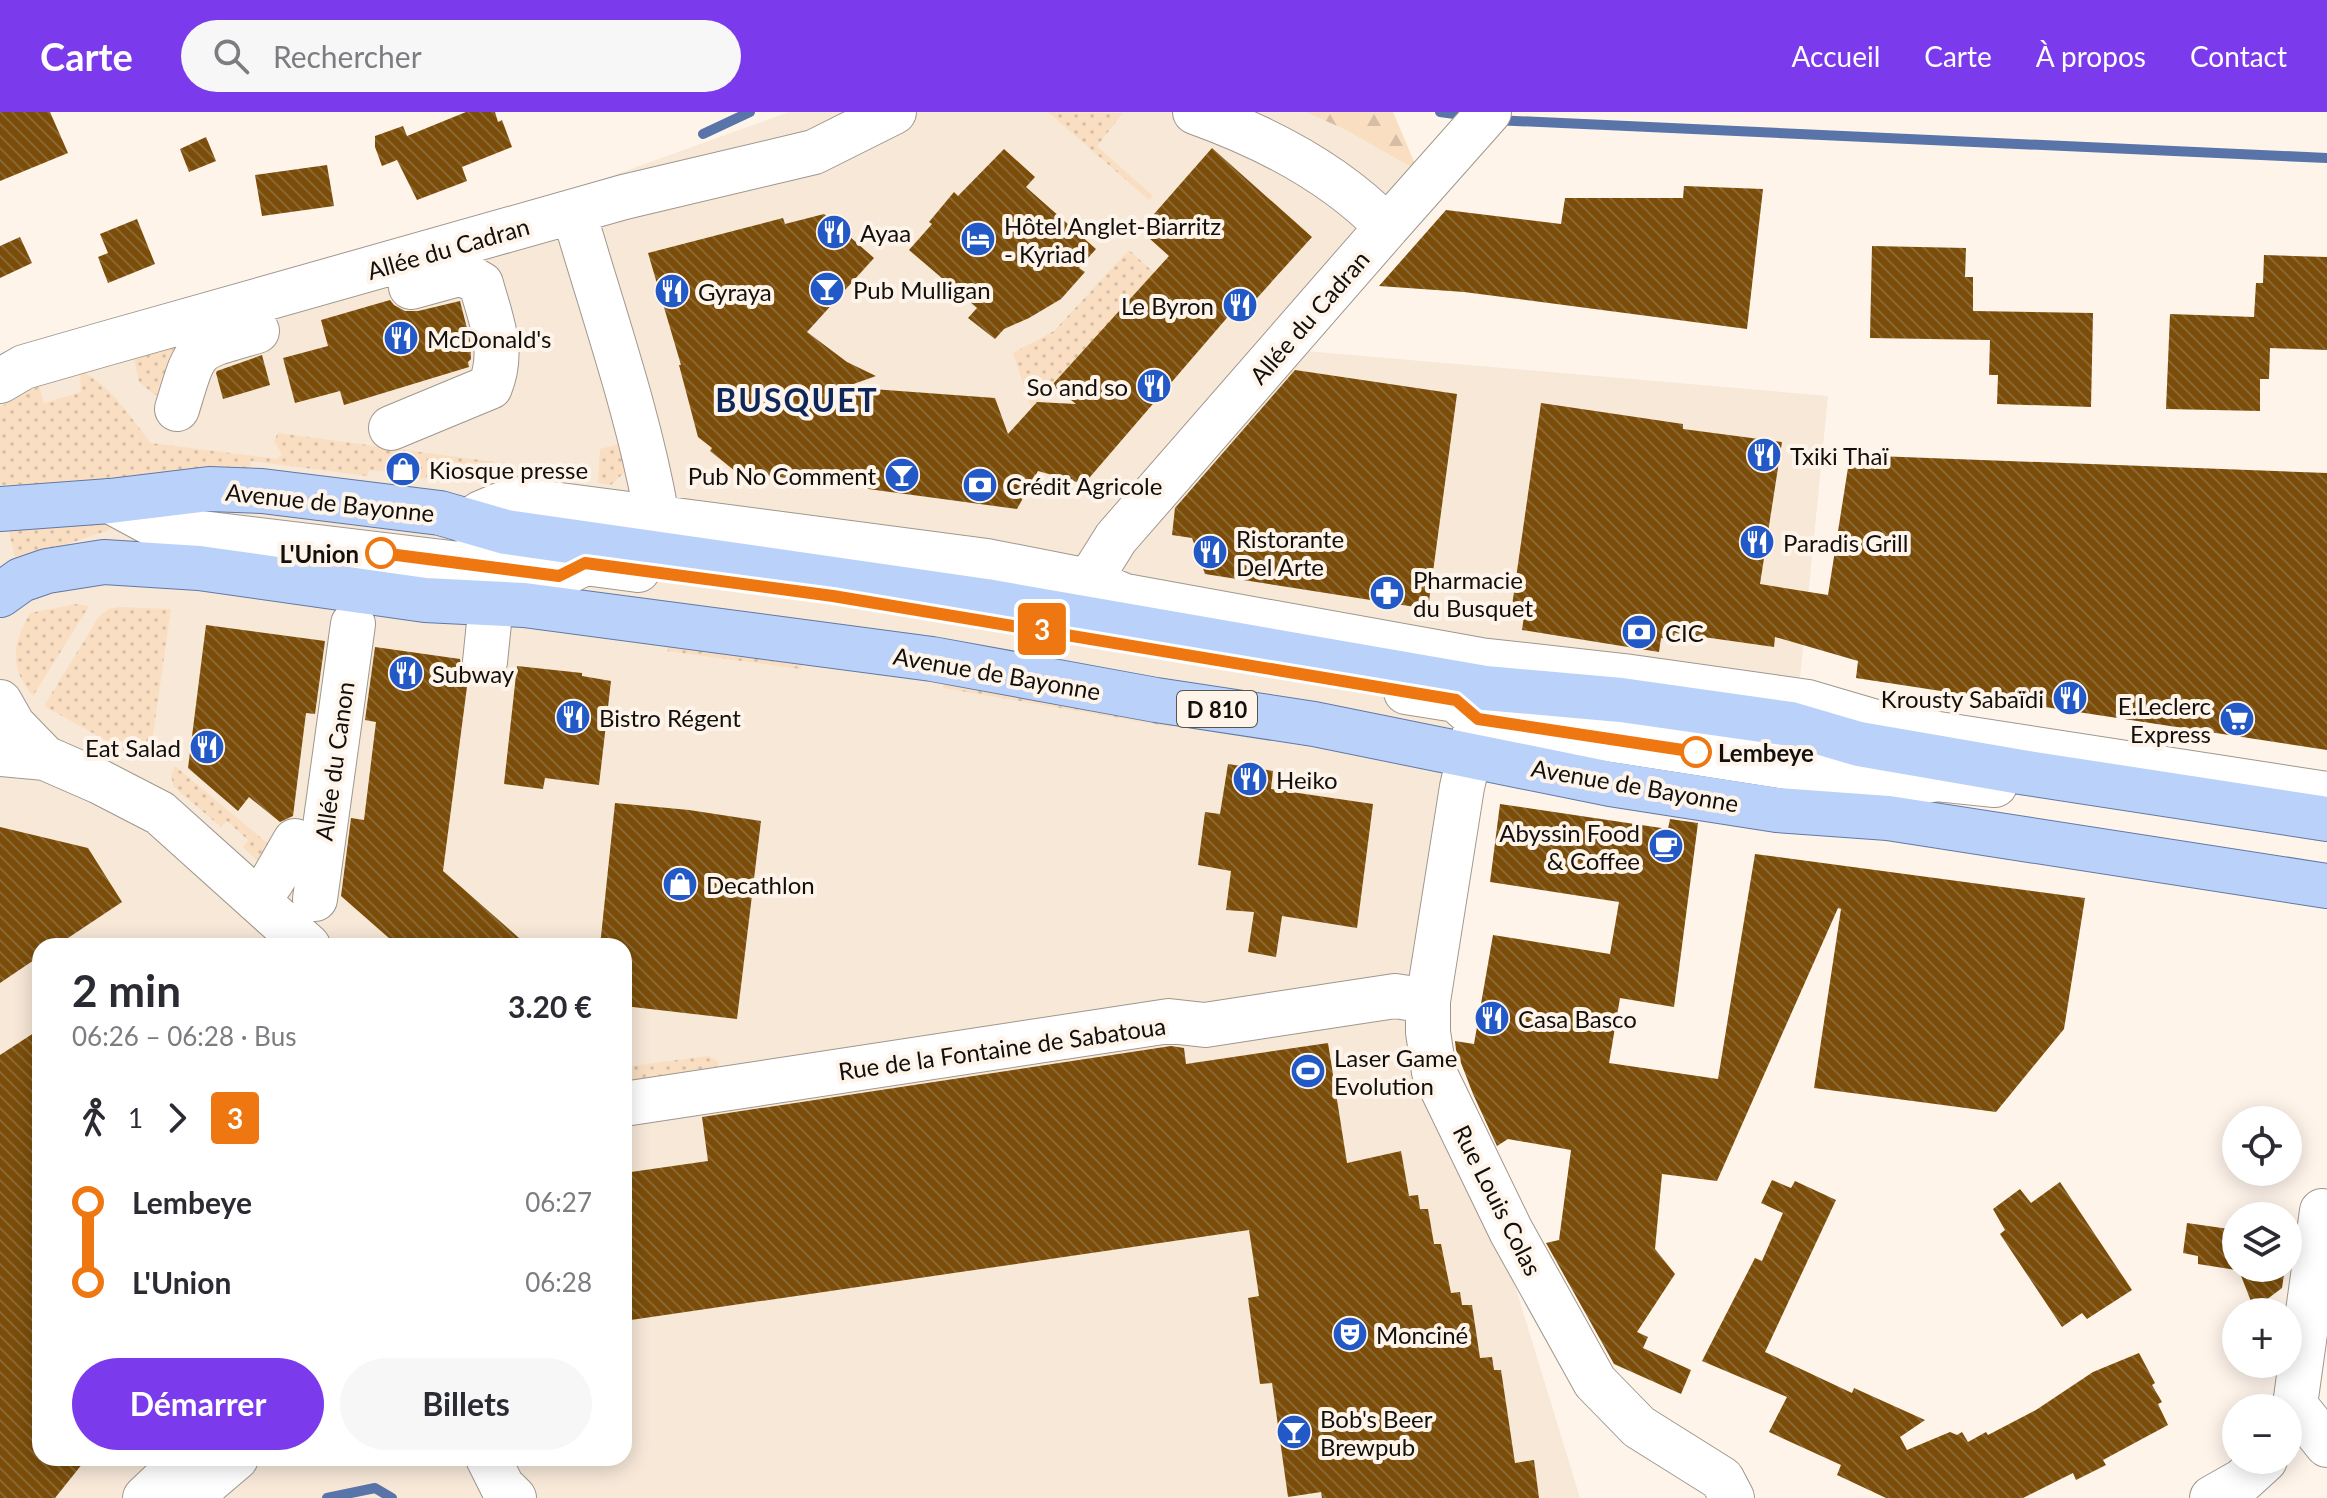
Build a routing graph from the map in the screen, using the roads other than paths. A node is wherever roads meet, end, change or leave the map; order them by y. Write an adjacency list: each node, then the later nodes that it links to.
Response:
1 (894, 112): 4 (street, Allée du Cadran)
2 (1195, 112): 5 (street, Allée du Cadran)
3 (1489, 112): 5 (street)
4 (574, 213): 6 (street, Allée du Cadran); 11 (street)
5 (1387, 227): 15 (street, Allée du Cadran)
6 (0, 381)
7 (177, 409): 8 (street)
8 (391, 428)
9 (110, 501): 10 (main road, Avenue de Bayonne / D 810); 12 (main road, Avenue de Bayonne / D 810); 13 (street)
10 (0, 509)
11 (657, 517): 12 (street, Avenue de Bayonne); 15 (street, Avenue de Bayonne)
12 (467, 522): 21 (main road, Avenue de Bayonne / D 810)
13 (160, 528): 14 (street); 21 (street)
14 (104, 562): 16 (main road, Avenue de Bayonne / D 810); 17 (main road, Avenue de Bayonne / D 810)
15 (1089, 581): 25 (street, Avenue de Bayonne)
16 (0, 595)
17 (491, 603): 19 (street); 21 (main road, Avenue de Bayonne / D 810)
18 (353, 624): 31 (street, Allée du Canon)
19 (485, 662)
20 (0, 702): 23 (street)
21 (1478, 721): 24 (street); 26 (main road, Avenue de Bayonne / D 810); 30 (main road, Avenue de Bayonne / D 810); 34 (street, Rue Louis Colas)
22 (0, 754): 23 (street)
23 (45, 758): 32 (street)
24 (1902, 785): 27 (street); 29 (street)
25 (2327, 794)
26 (2327, 819)
27 (2327, 838)
28 (295, 841): 32 (street)
29 (2327, 871)
30 (2327, 886)
31 (315, 899)
32 (258, 900): 33 (street)
33 (299, 938)
34 (1428, 1001): 35 (street, Rue de la Fontaine de Sabatoua); 47 (street, Rue Louis Colas)
35 (632, 1103)
36 (2322, 1211): 37 (street)
37 (2295, 1394)
38 (2302, 1422): 39 (street)
39 (2327, 1445)
40 (179, 1466): 44 (street)
41 (227, 1466): 45 (street)
42 (492, 1466): 46 (street)
43 (2250, 1474): 48 (street)
44 (145, 1498)
45 (189, 1498)
46 (514, 1498)
47 (1732, 1498)
48 (2212, 1498)

